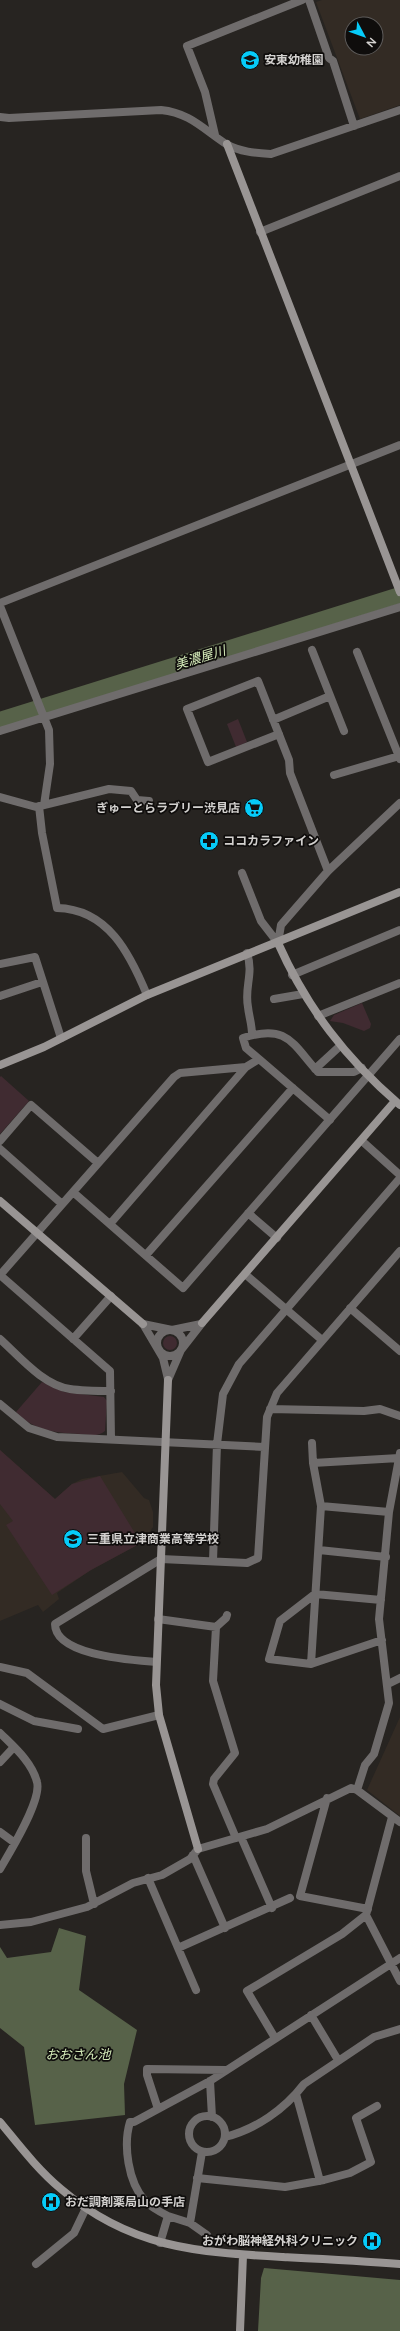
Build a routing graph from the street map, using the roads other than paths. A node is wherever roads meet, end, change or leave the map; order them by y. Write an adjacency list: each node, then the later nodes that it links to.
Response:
1 (302, 0): 6 (street)
2 (308, 0): 5 (street)
3 (400, 110): 5 (street)
4 (0, 116): 6 (street)
5 (354, 126): 7 (street)
6 (215, 135): 7 (street)
7 (227, 144): 9 (street)
8 (400, 176): 9 (street)
9 (260, 232): 11 (street)
10 (400, 445): 11 (street)
11 (351, 465): 12 (street); 13 (street)
12 (400, 592)
13 (0, 604): 18 (street)
14 (400, 607): 18 (street)
15 (312, 650): 17 (street)
16 (357, 652): 23 (street)
17 (330, 696): 19 (street); 21 (street)
18 (43, 717): 20 (street); 28 (street)
19 (273, 720): 22 (street); 22 (street)
20 (0, 731)
21 (344, 731)
22 (279, 734): 29 (street)
23 (399, 758): 24 (street)
24 (334, 775)
25 (0, 797): 28 (street)
26 (149, 801): 28 (street)
27 (400, 803): 29 (street)
28 (42, 806): 40 (street)
29 (328, 872): 33 (street)
30 (242, 873): 33 (street)
31 (400, 892): 33 (street)
32 (400, 930): 36 (street)
33 (278, 943): 34 (street); 36 (street)
34 (247, 953): 40 (street); 44 (street)
35 (0, 964): 37 (street)
36 (292, 975): 39 (street)
37 (42, 982): 41 (street); 45 (street)
38 (400, 983): 43 (street)
39 (303, 994): 42 (street); 43 (street)
40 (147, 995): 45 (street)
41 (0, 996)
42 (274, 999)
43 (318, 1016): 47 (street)
44 (252, 1035): 48 (street); 52 (street)
45 (61, 1038): 49 (street)
46 (400, 1040): 53 (street)
47 (340, 1046): 51 (street); 52 (street)
48 (258, 1059): 50 (street); 54 (street)
49 (0, 1065)
50 (246, 1067): 60 (street); 67 (street)
51 (362, 1068): 52 (street); 53 (street)
52 (315, 1069)
53 (369, 1076): 55 (street); 56 (street)
54 (293, 1088): 56 (street); 71 (street)
55 (398, 1101): 58 (street)
56 (330, 1120): 66 (street)
57 (0, 1141): 60 (street)
58 (362, 1141): 61 (street); 69 (street)
59 (0, 1149): 65 (street)
60 (98, 1163): 63 (street)
61 (400, 1175)
62 (400, 1178): 75 (street)
63 (73, 1192): 65 (street); 67 (street)
64 (0, 1201): 68 (street)
65 (62, 1204): 68 (street)
66 (248, 1213): 69 (street); 71 (street)
67 (110, 1224): 71 (street)
68 (37, 1234): 73 (street); 74 (street)
69 (277, 1238): 72 (street)
70 (400, 1251): 76 (street)
71 (146, 1255)
72 (246, 1274): 75 (street); 77 (street)
73 (0, 1275): 81 (street)
74 (111, 1296): 78 (street); 81 (street)
75 (285, 1308): 82 (street); 94 (street)
76 (350, 1308): 82 (street); 85 (street)
77 (202, 1323): 79 (street); 84 (street)
78 (143, 1324): 79 (street); 83 (street)
79 (172, 1330): 83 (street); 84 (street)
80 (0, 1339): 87 (street)
81 (74, 1339): 87 (street)
82 (322, 1340): 89 (street)
83 (159, 1350): 84 (street); 86 (street)
84 (181, 1350): 86 (street)
85 (400, 1351)
86 (168, 1380): 92 (street)
87 (110, 1391): 91 (street)
88 (0, 1404): 91 (street)
89 (270, 1409): 90 (street); 95 (street)
90 (400, 1416)
91 (111, 1439): 92 (street)
92 (166, 1442): 94 (street); 102 (street)
93 (312, 1443): 97 (street)
94 (218, 1444): 95 (street); 103 (street)
95 (264, 1447): 103 (street)
96 (400, 1456): 97 (street); 99 (street)
97 (313, 1463): 98 (street)
98 (322, 1506): 99 (street); 100 (street)
99 (390, 1512): 101 (street)
100 (319, 1550): 101 (street); 104 (street)
101 (386, 1557): 105 (street)
102 (161, 1560): 103 (street); 107 (street); 110 (street)
103 (213, 1561)
104 (315, 1594): 105 (street); 111 (street); 111 (street)
105 (381, 1600): 109 (street)
106 (227, 1615): 108 (street)
107 (158, 1618): 108 (street); 110 (street)
108 (216, 1627): 127 (street)
109 (382, 1640): 111 (street); 114 (street)
110 (156, 1662): 116 (street)
111 (311, 1664)
112 (0, 1667): 116 (street)
113 (400, 1678): 114 (street)
114 (388, 1684): 121 (street)
115 (0, 1704): 117 (street)
116 (159, 1715): 129 (street)
117 (78, 1729)
118 (0, 1733): 119 (street)
119 (14, 1748): 120 (street); 128 (street)
120 (0, 1762)
121 (357, 1790): 122 (street); 123 (street)
122 (327, 1798): 127 (street); 135 (street)
123 (392, 1817): 124 (street); 135 (street)
124 (400, 1822)
125 (0, 1832): 128 (street)
126 (86, 1838): 133 (street)
127 (239, 1838): 129 (street); 134 (street)
128 (15, 1843): 130 (street)
129 (196, 1852): 131 (street); 137 (street)
130 (0, 1869)
131 (148, 1878): 133 (street); 138 (street)
132 (290, 1898): 134 (street)
133 (94, 1904): 136 (street)
134 (272, 1908): 137 (street)
135 (367, 1912): 140 (street); 145 (street)
136 (0, 1925)
137 (224, 1928): 138 (street)
138 (178, 1948): 142 (street)
139 (400, 1958): 140 (street)
140 (391, 1964): 141 (street); 143 (street)
141 (400, 1981)
142 (196, 1990)
143 (311, 2015): 145 (street); 146 (street)
144 (400, 2029): 146 (street)
145 (275, 2038): 147 (street)
146 (338, 2060): 149 (street)
147 (226, 2070): 148 (street); 151 (street)
148 (210, 2081): 151 (street); 152 (street)
149 (296, 2094): 154 (street); 157 (street)
150 (377, 2106): 157 (street)
151 (158, 2109): 159 (street)
152 (212, 2117): 154 (street); 155 (street)
153 (0, 2122): 158 (street)
154 (225, 2137): 155 (street)
155 (202, 2152): 156 (street)
156 (197, 2178): 157 (street); 160 (street)
157 (320, 2181)
158 (86, 2208): 162 (street); 164 (street)
159 (168, 2216): 160 (street); 162 (street)
160 (190, 2224): 161 (street)
161 (207, 2235)
162 (160, 2243): 163 (street)
163 (243, 2255): 165 (street); 166 (street)
164 (36, 2264)
165 (400, 2264)
166 (240, 2331)

